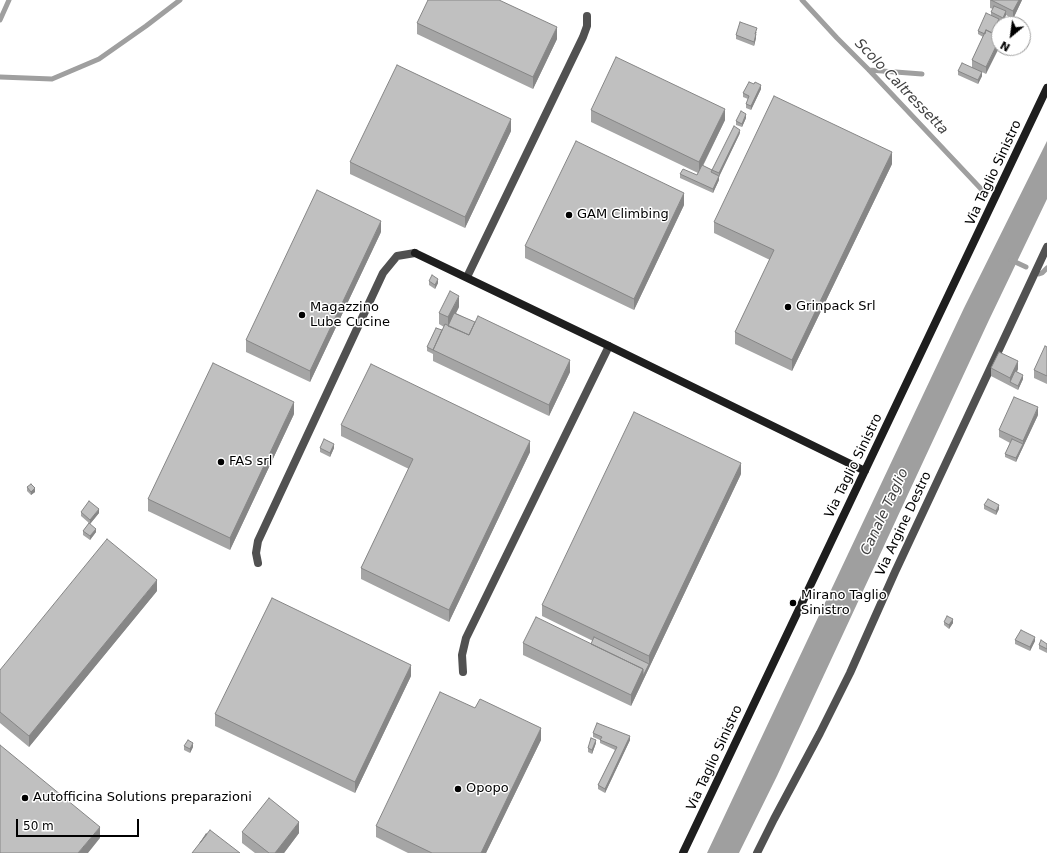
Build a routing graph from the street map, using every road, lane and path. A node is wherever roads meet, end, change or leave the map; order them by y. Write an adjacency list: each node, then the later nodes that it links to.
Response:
1 (587, 16): 5 (street)
2 (1047, 88): 7 (main road, Via Taglio Sinistro)
3 (1047, 247): 11 (street, Via Argine Destro)
4 (415, 253): 5 (main road); 8 (street)
5 (467, 277): 6 (main road)
6 (609, 346): 7 (main road); 9 (street)
7 (865, 471): 10 (main road, Via Taglio Sinistro)
8 (258, 563)
9 (463, 672)
10 (683, 853)
11 (757, 853)

